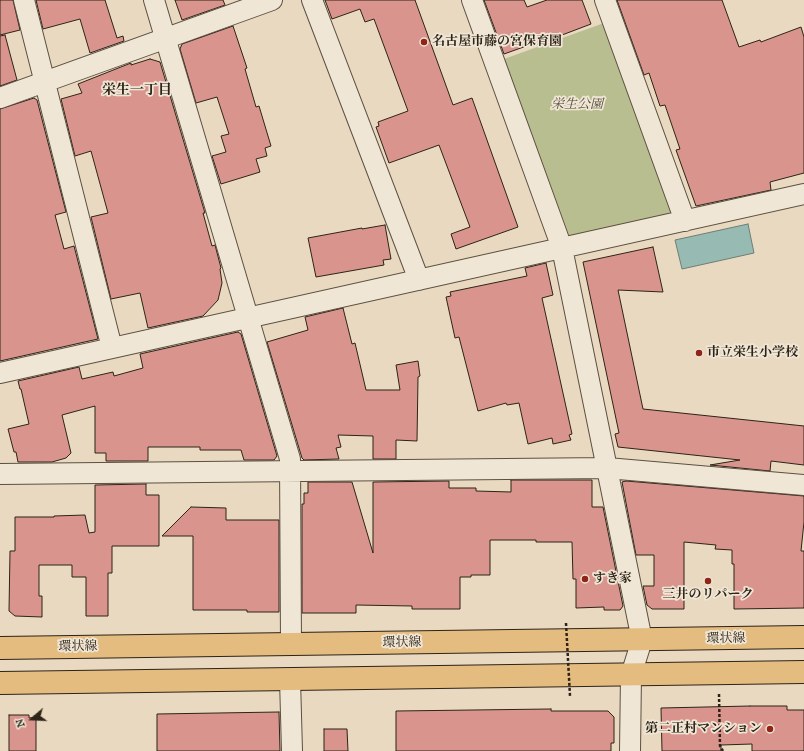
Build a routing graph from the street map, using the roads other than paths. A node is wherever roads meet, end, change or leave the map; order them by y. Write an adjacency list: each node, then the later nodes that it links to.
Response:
1 (24, 0): 8 (street)
2 (154, 0): 7 (street)
3 (272, 0): 7 (street)
4 (312, 0): 13 (street)
5 (472, 0): 12 (street)
6 (604, 0): 11 (street)
7 (166, 39): 8 (street); 14 (street)
8 (45, 82): 9 (street); 15 (street)
9 (0, 98)
10 (804, 194): 11 (street)
11 (685, 221): 12 (street)
12 (562, 248): 13 (street); 17 (street)
13 (419, 280): 14 (street)
14 (248, 318): 15 (street); 18 (street)
15 (112, 348): 16 (street)
16 (0, 373)
17 (607, 468): 18 (street); 20 (street); 22 (street)
18 (290, 471): 19 (street); 23 (street)
19 (0, 474)
20 (804, 485)
21 (804, 637): 22 (main road, 環状線)
22 (642, 640): 23 (main road, 環状線); 26 (street)
23 (291, 644): 24 (main road, 環状線)
24 (0, 648)
25 (804, 672): 26 (main road)
26 (630, 675): 27 (main road); 30 (street)
27 (290, 679): 28 (main road); 29 (street)
28 (0, 683)
29 (292, 751)
30 (630, 751)

